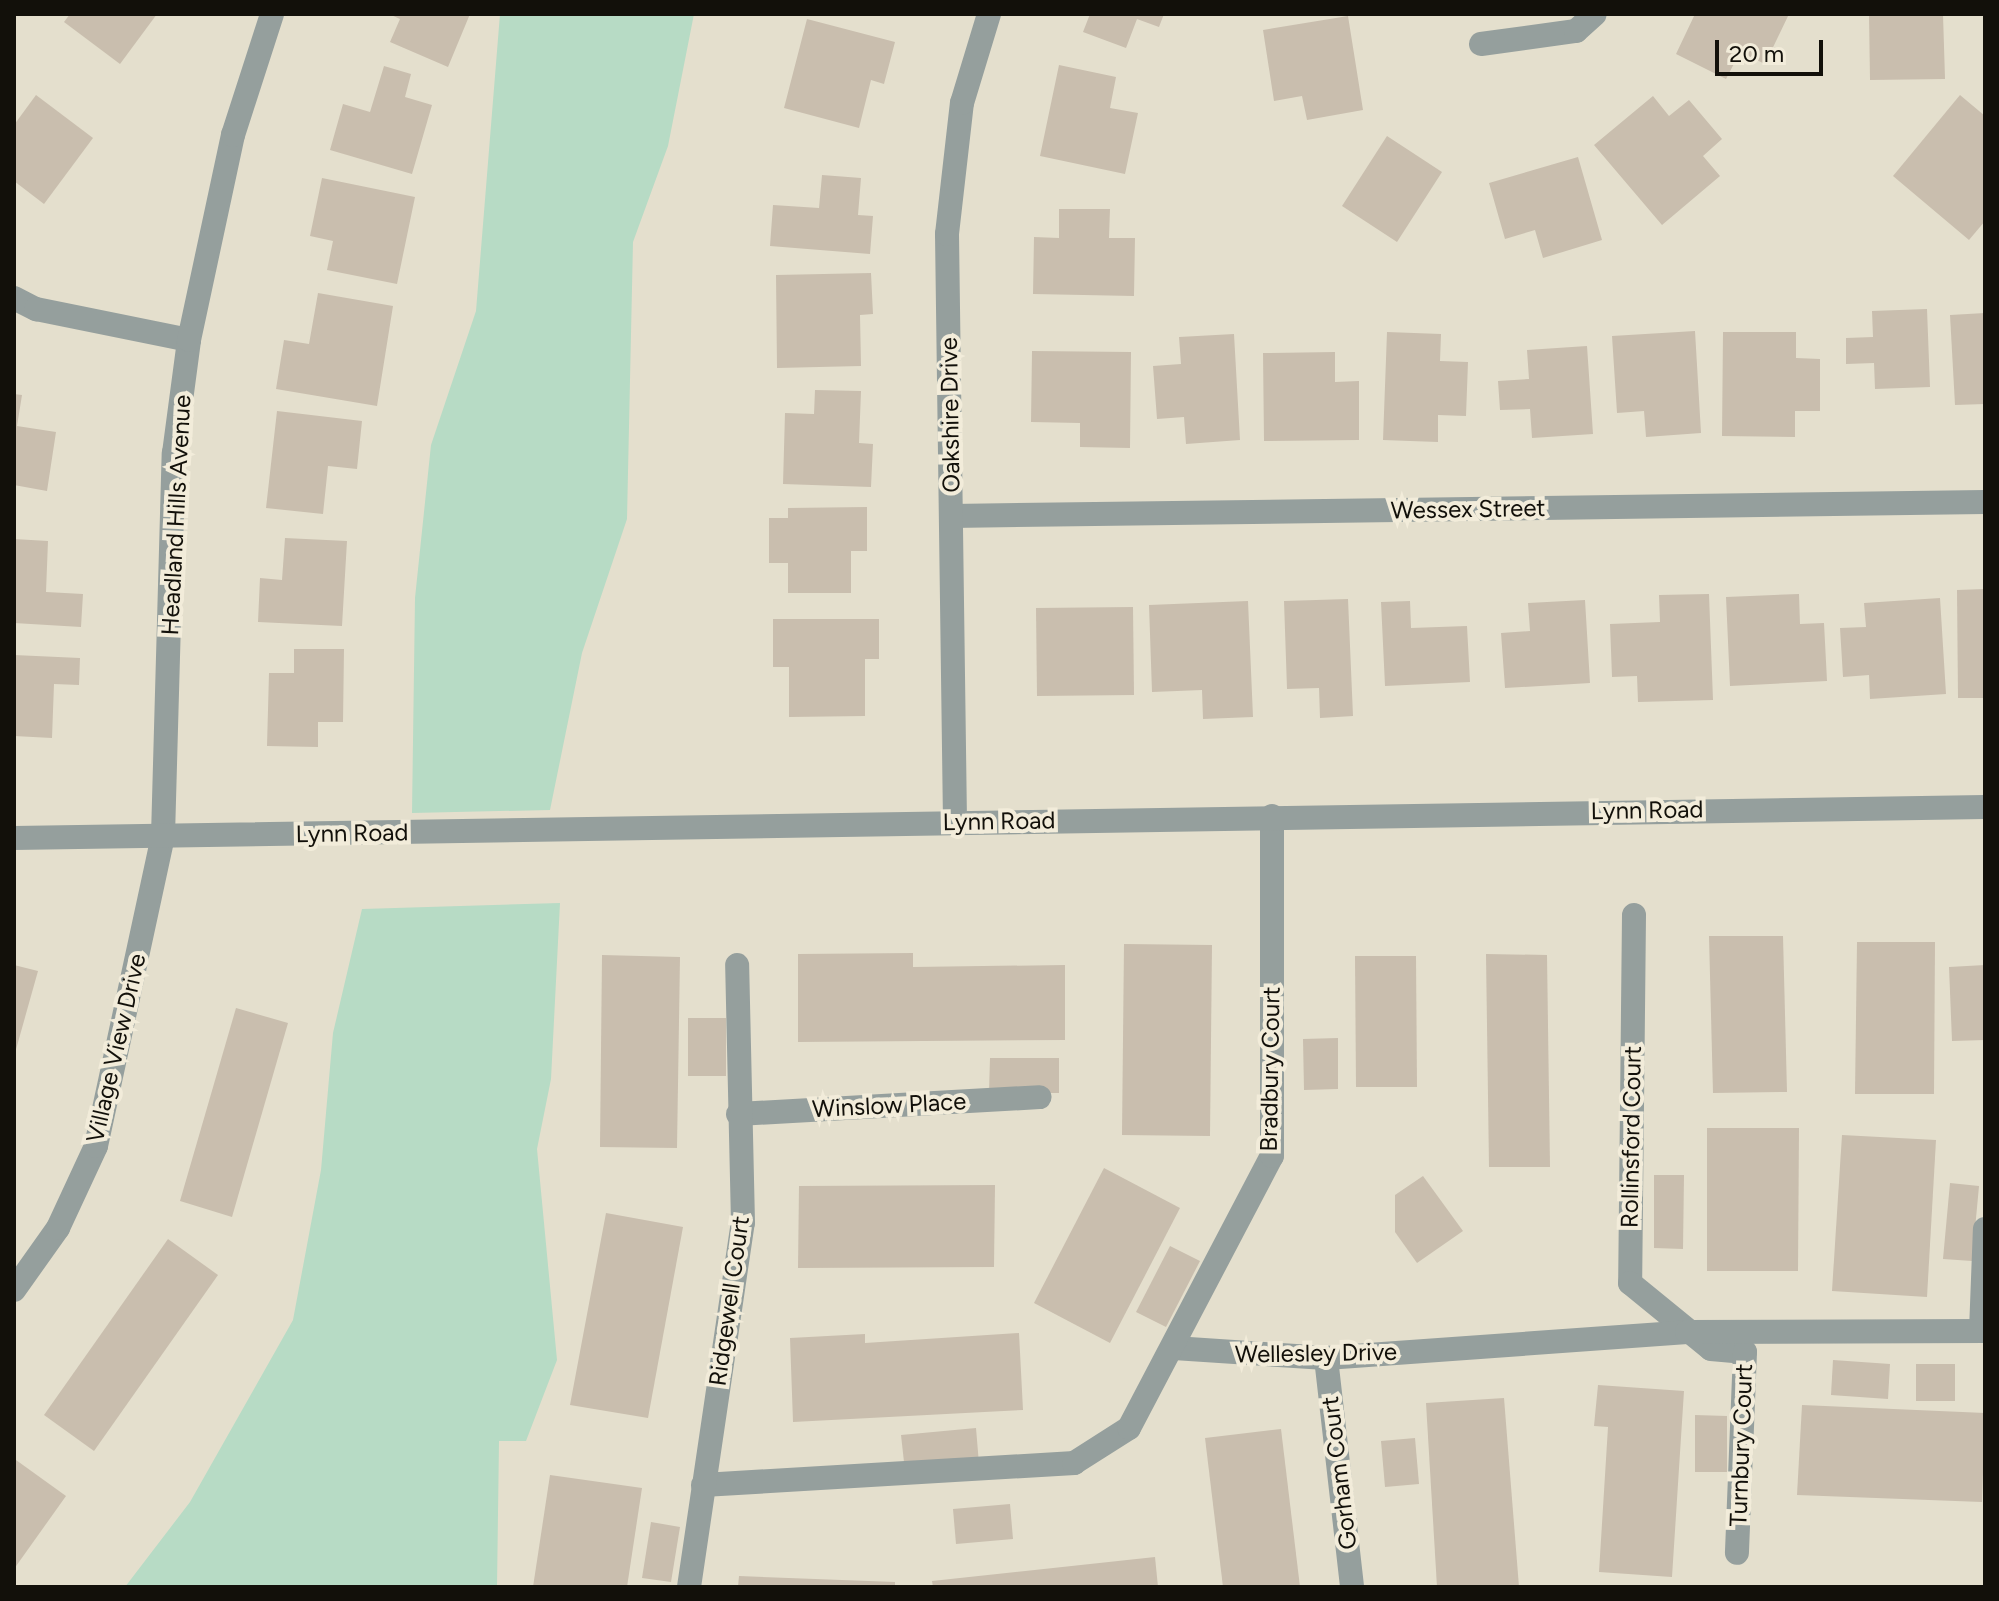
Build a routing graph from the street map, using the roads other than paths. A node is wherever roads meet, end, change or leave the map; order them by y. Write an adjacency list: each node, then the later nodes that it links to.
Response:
1 (272, 14): 6 (street, Headland Hills Avenue)
2 (989, 14): 8 (street, Oakshire Drive)
3 (1595, 14): 4 (street)
4 (1481, 44)
5 (14, 298): 6 (street)
6 (189, 340): 12 (street, Headland Hills Avenue)
7 (1985, 502): 8 (street, Wessex Street)
8 (951, 516): 11 (street, Oakshire Drive)
9 (1985, 807): 10 (street, Lynn Road)
10 (1272, 816): 11 (street, Lynn Road); 22 (street, Bradbury Court)
11 (955, 822): 12 (street, Lynn Road)
12 (163, 836): 13 (street, Lynn Road); 19 (street, Village View Drive)
13 (14, 838)
14 (1634, 915): 21 (street, Rollinsford Court)
15 (737, 965): 17 (street, Ridgewell Court)
16 (1040, 1097): 17 (street, Winslow Place)
17 (738, 1114): 24 (street, Ridgewell Court)
18 (1985, 1229): 20 (street)
19 (14, 1290)
20 (1983, 1331): 21 (street, Wellesley Drive)
21 (1687, 1332): 23 (street, Wellesley Drive); 25 (street, Turnbury Court)
22 (1174, 1348): 23 (street, Wellesley Drive); 24 (street)
23 (1326, 1358): 27 (street, Gorham Court)
24 (703, 1485): 26 (street, Ridgewell Court)
25 (1737, 1553)
26 (689, 1587)
27 (1352, 1587)

